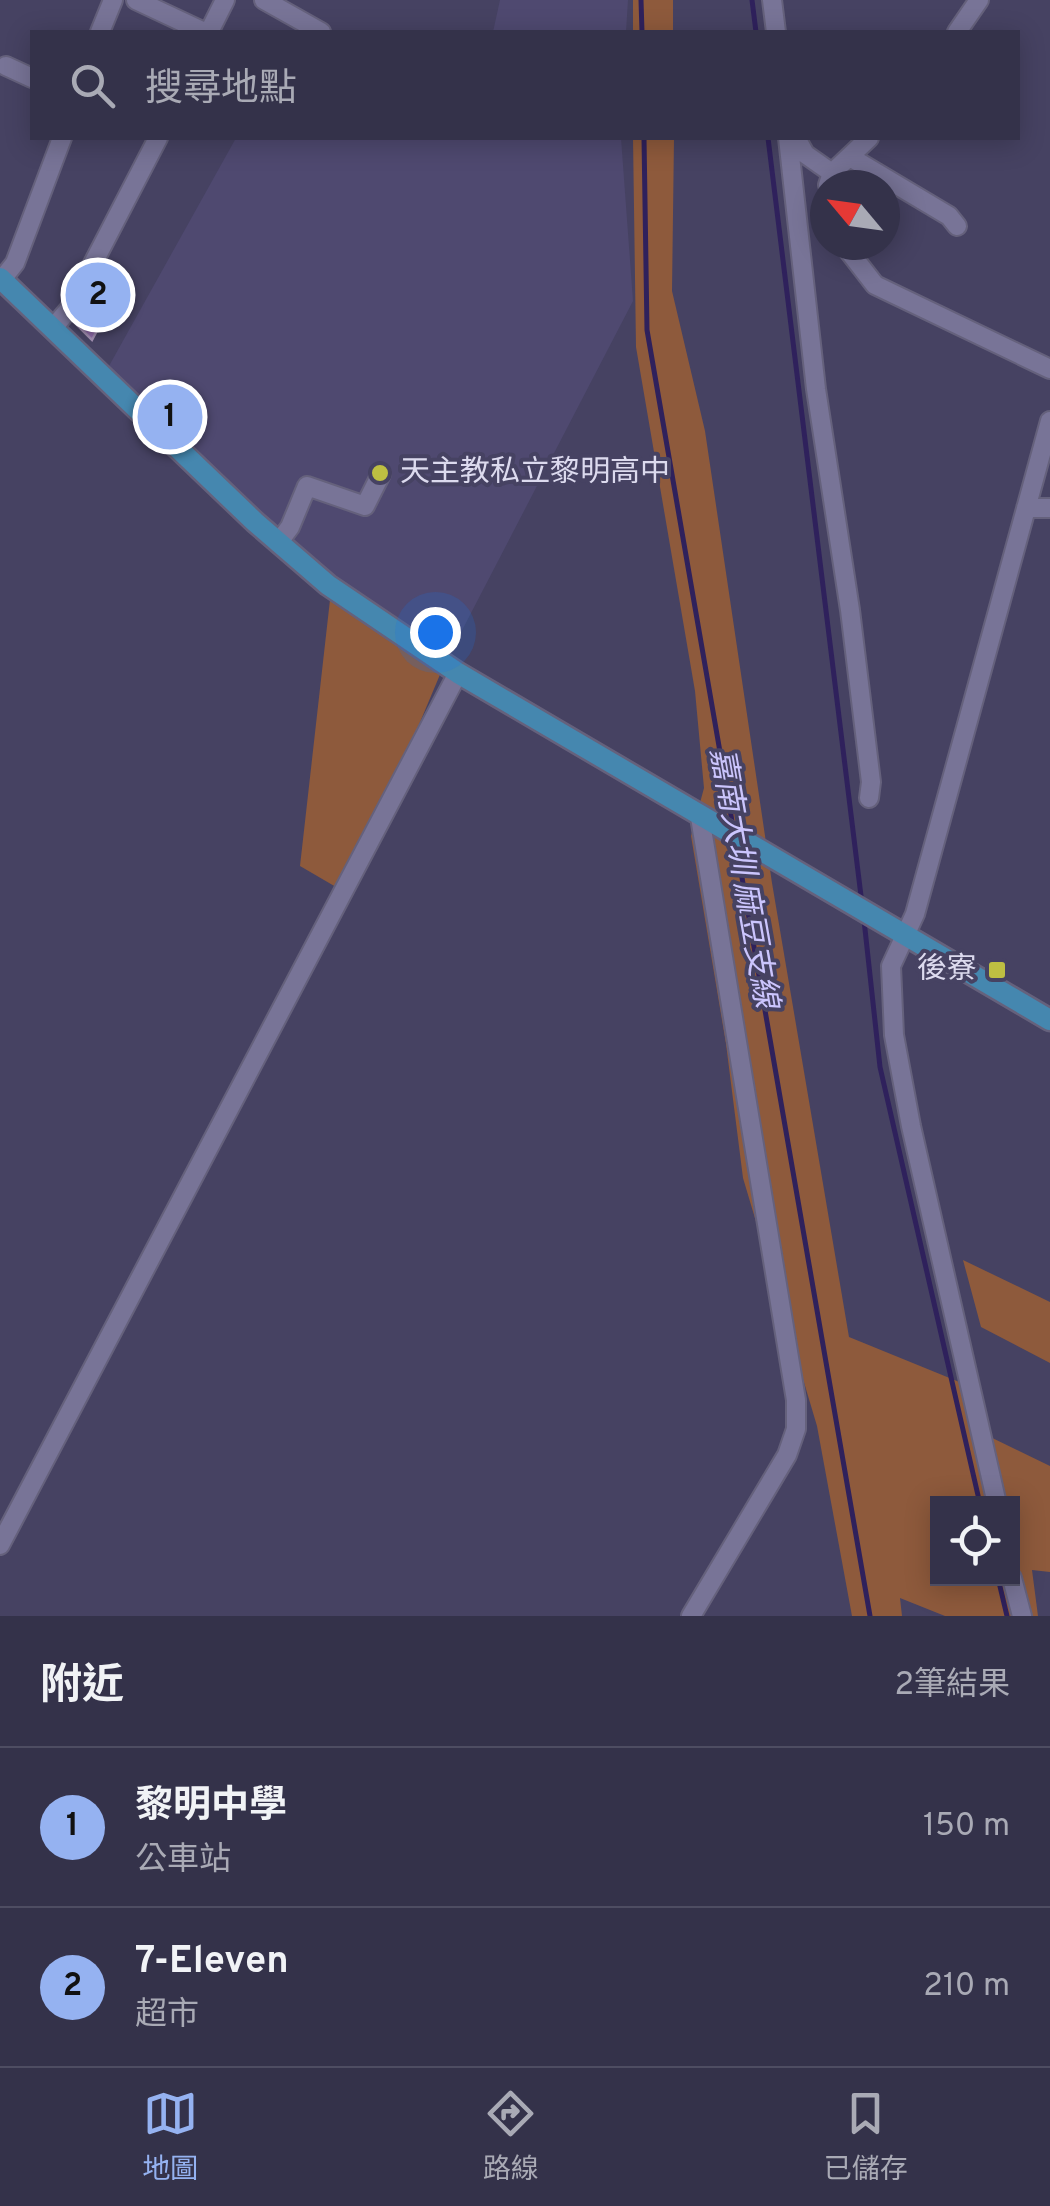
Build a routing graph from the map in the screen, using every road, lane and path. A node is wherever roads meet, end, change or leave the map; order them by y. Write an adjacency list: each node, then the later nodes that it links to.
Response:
1 (113, 0): 7 (street)
2 (136, 0): 8 (street)
3 (225, 0): 9 (street)
4 (264, 0): 10 (street)
5 (772, 0): 11 (street)
6 (979, 0): 12 (street)
7 (101, 30)
8 (203, 30)
9 (208, 30)
10 (317, 30)
11 (776, 30)
12 (959, 30)
13 (6, 66): 14 (street)
14 (30, 77)
15 (61, 140): 25 (street)
16 (157, 140): 26 (street)
17 (788, 140): 34 (street)
18 (797, 140): 21 (street)
19 (868, 140): 20 (street)
20 (850, 157): 22 (street); 23 (street)
21 (821, 170)
22 (838, 170)
23 (957, 226)
24 (856, 260): 27 (street)
25 (1, 280): 26 (main road)
26 (53, 328): 32 (main road)
27 (1050, 369)
28 (1050, 421): 30 (street)
29 (381, 474): 32 (street)
30 (1026, 508): 31 (street); 36 (street)
31 (1050, 508)
32 (278, 543): 33 (main road)
33 (458, 673): 35 (main road); 39 (street)
34 (869, 798)
35 (708, 821): 36 (main road); 41 (street)
36 (905, 936): 37 (main road); 38 (street)
37 (1050, 1020)
38 (995, 1496)
39 (0, 1546)
40 (1014, 1586): 42 (street)
41 (690, 1616)
42 (1022, 1616)

